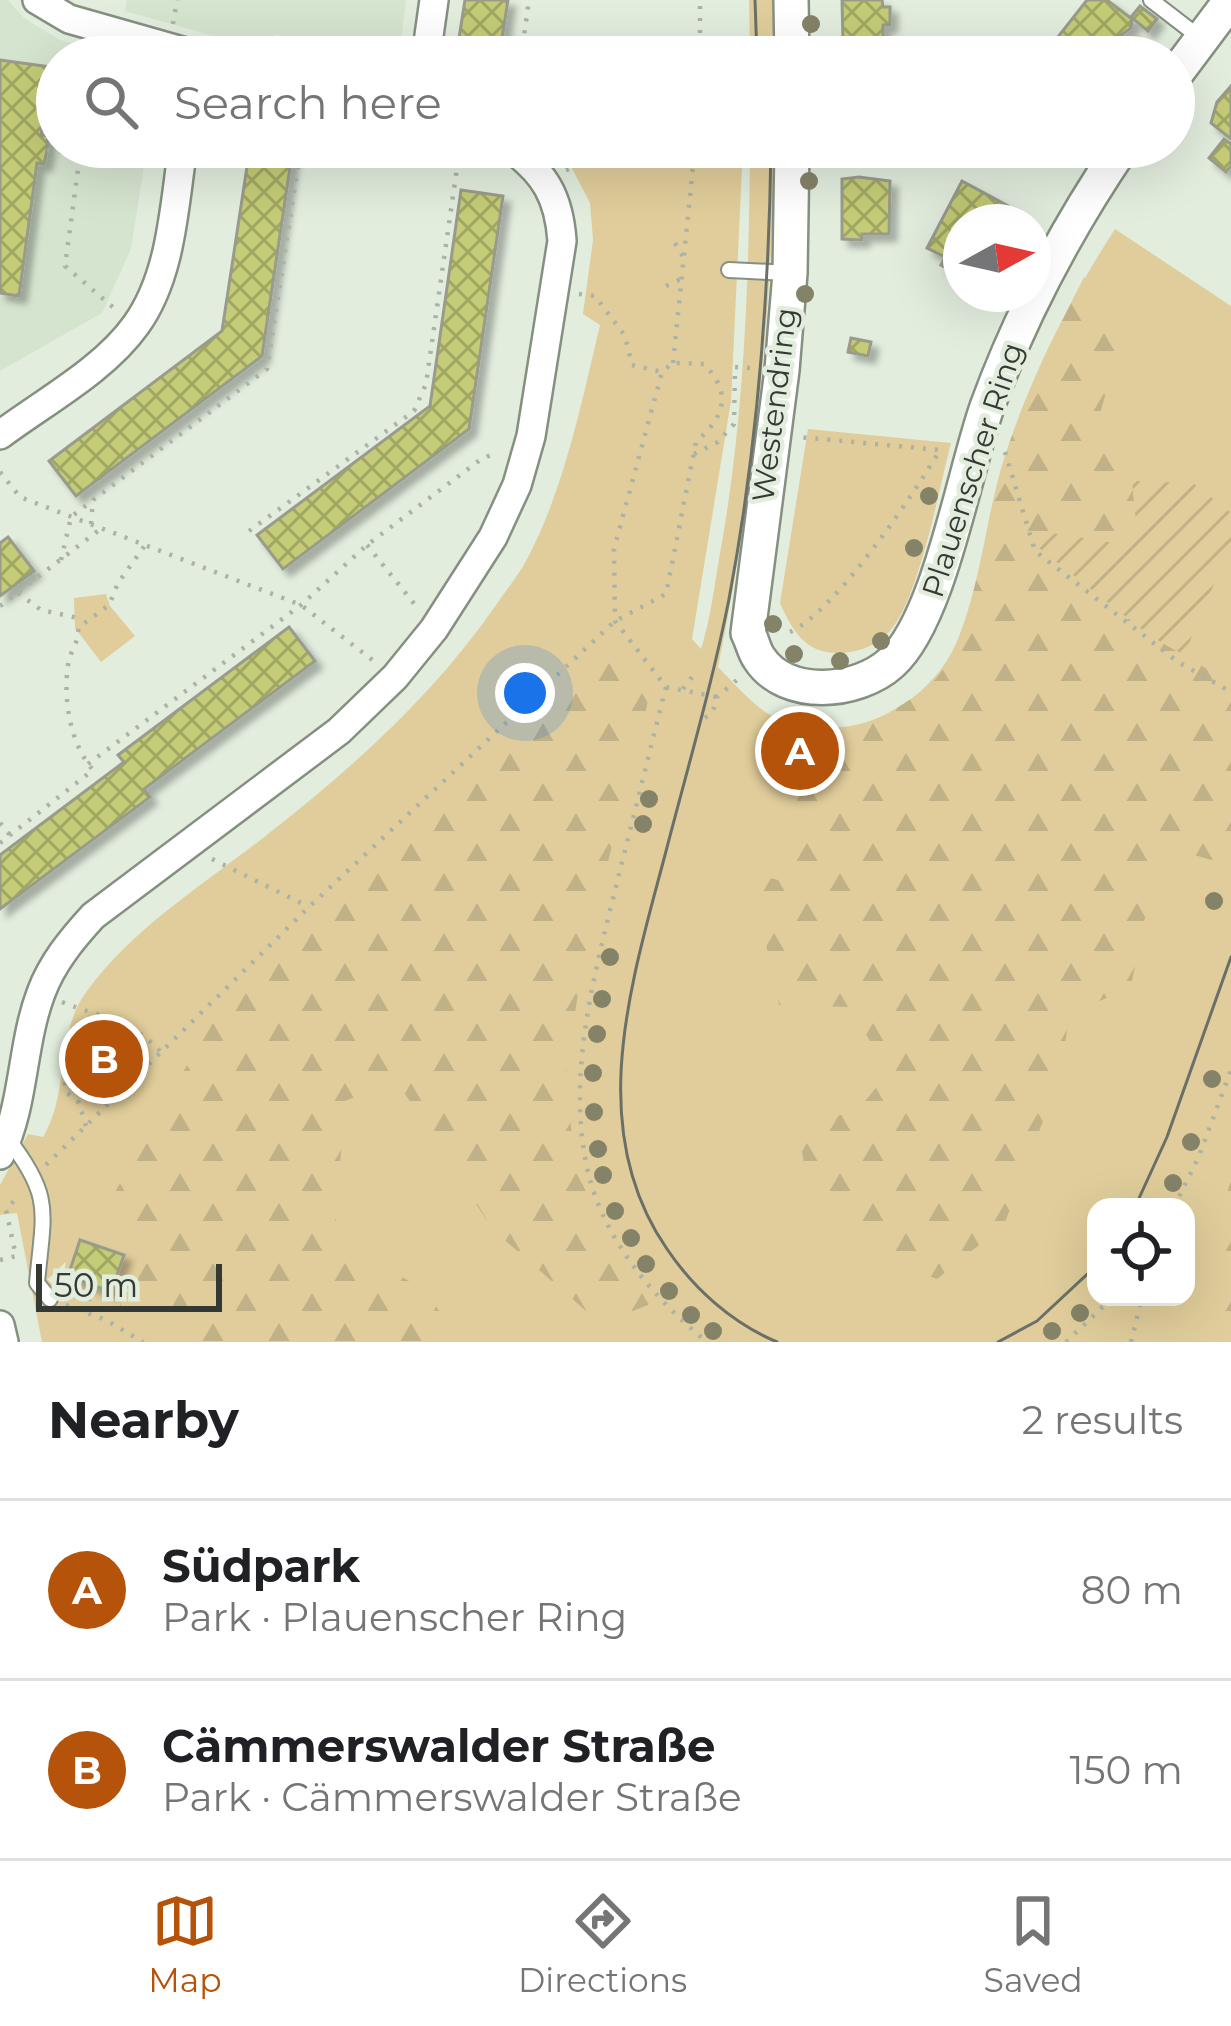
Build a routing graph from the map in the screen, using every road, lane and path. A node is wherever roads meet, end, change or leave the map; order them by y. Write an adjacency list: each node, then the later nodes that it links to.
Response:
1 (37, 0): 10 (street)
2 (177, 0): 9 (path)
3 (434, 0): 11 (street)
4 (529, 0): 12 (path)
5 (700, 0): 13 (path)
6 (791, 0): 14 (street)
7 (1151, 0): 15 (lane)
8 (1231, 0): 15 (street)
9 (173, 25)
10 (126, 36)
11 (429, 36)
12 (524, 36)
13 (700, 36)
14 (792, 36)
15 (1202, 40): 16 (street)
16 (1195, 49)
17 (78, 168): 32 (path)
18 (180, 168): 32 (street)
19 (298, 168): 42 (path)
20 (457, 168): 46 (path)
21 (533, 168): 37 (street)
22 (693, 168): 26 (path)
23 (792, 168): 28 (street, Westendring)
24 (1108, 168): 57 (street, Plauenscher Ring)
25 (675, 243): 26 (path)
26 (684, 258): 29 (path)
27 (729, 270): 28 (lane)
28 (790, 273): 34 (street, Westendring)
29 (681, 279): 30 (path); 33 (path)
30 (666, 286)
31 (582, 294): 35 (path)
32 (136, 325): 36 (street)
33 (673, 363): 35 (path); 40 (path)
34 (782, 370): 40 (path); 57 (street, Westendring)
35 (662, 372): 54 (path)
36 (0, 435)
37 (531, 436): 48 (path); 55 (street)
38 (799, 437): 56 (path)
39 (1004, 447): 62 (path)
40 (694, 454): 54 (path)
41 (0, 472): 43 (path)
42 (93, 500): 43 (path); 44 (path)
43 (71, 517): 44 (path); 49 (path)
44 (91, 524): 45 (path)
45 (103, 527): 47 (path); 49 (path)
46 (249, 531)
47 (146, 544): 51 (path); 53 (path)
48 (367, 545): 51 (path); 55 (path)
49 (61, 560): 50 (path)
50 (17, 593): 52 (path); 53 (path)
51 (302, 604): 58 (path); 65 (path)
52 (0, 606)
53 (86, 620): 65 (path)
54 (615, 621): 60 (path); 70 (path)
55 (434, 629): 58 (street)
56 (790, 632)
57 (749, 669): 63 (path)
58 (395, 677): 68 (street)
59 (692, 677): 61 (path)
60 (666, 687): 61 (path); 88 (path)
61 (683, 689): 63 (path)
62 (1231, 692)
63 (717, 697): 64 (path)
64 (705, 718)
65 (88, 764): 67 (path)
66 (0, 824): 67 (path)
67 (10, 835): 69 (path)
68 (195, 838): 70 (path); 71 (street)
69 (0, 843)
70 (309, 907): 73 (path)
71 (40, 994): 72 (path); 76 (street)
72 (92, 1014): 73 (path); 75 (path)
73 (161, 1052): 75 (path)
74 (1231, 1070): 78 (path)
75 (86, 1126): 77 (path)
76 (4, 1147): 77 (lane)
77 (36, 1175): 79 (path); 81 (lane)
78 (1178, 1198)
79 (0, 1260)
80 (94, 1286): 84 (path)
81 (50, 1299): 84 (path)
82 (1104, 1306): 89 (path)
83 (1140, 1306): 90 (path)
84 (84, 1312): 87 (path)
85 (0, 1325): 86 (street)
86 (4, 1342)
87 (143, 1342)
88 (707, 1342)
89 (1066, 1342)
90 (1131, 1342)

